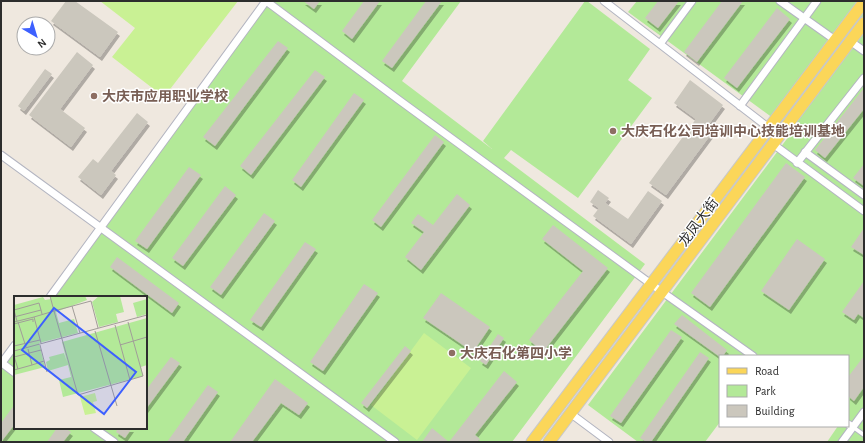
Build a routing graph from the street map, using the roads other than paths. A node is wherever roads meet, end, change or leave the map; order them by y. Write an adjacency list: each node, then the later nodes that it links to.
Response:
1 (266, 1): 23 (street); 24 (street)
2 (604, 1): 11 (street)
3 (692, 1): 11 (street)
4 (780, 1): 7 (street)
5 (818, 1): 7 (street)
6 (864, 2): 9 (main road, 龙凤大街)
7 (805, 18): 9 (street); 14 (street)
8 (864, 23): 10 (main road, 龙凤大街)
9 (835, 40): 15 (main road, 龙凤大街)
10 (850, 41): 12 (street); 16 (main road, 龙凤大街)
11 (660, 44): 14 (street)
12 (864, 51)
13 (864, 78): 17 (street)
14 (740, 106): 15 (street)
15 (769, 128): 24 (main road, 龙凤大街)
16 (773, 144): 19 (street); 25 (main road, 龙凤大街)
17 (805, 152): 19 (street); 20 (street)
18 (1, 155): 23 (street)
19 (797, 163): 21 (street)
20 (864, 196): 21 (street)
21 (857, 206): 22 (street)
22 (864, 211)
23 (101, 228): 26 (street); 37 (street)
24 (651, 284): 25 (street); 38 (main road, 龙凤大街)
25 (663, 291): 28 (street); 32 (main road, 龙凤大街)
26 (51, 296)
27 (14, 346): 29 (street)
28 (753, 355)
29 (1, 364): 30 (street)
30 (14, 372)
31 (864, 412): 33 (street)
32 (570, 413): 39 (main road, 龙凤大街); 40 (street)
33 (850, 425): 35 (lane); 41 (street)
34 (95, 429): 36 (street)
35 (864, 435)
36 (114, 442)
37 (395, 442)
38 (532, 442)
39 (549, 442)
40 (609, 442)
41 (842, 442)

